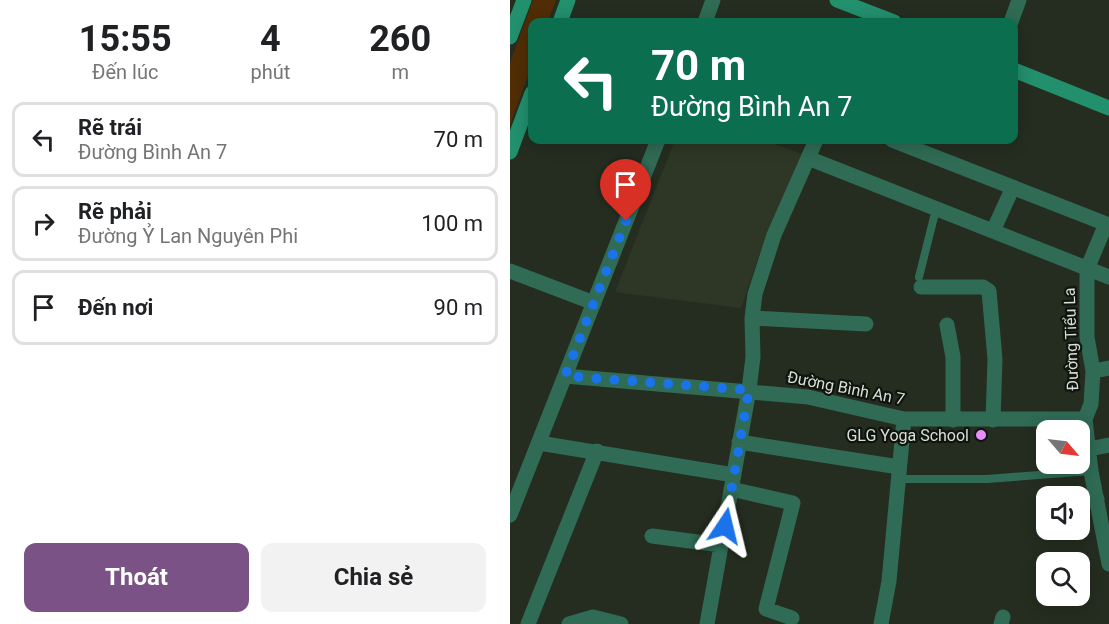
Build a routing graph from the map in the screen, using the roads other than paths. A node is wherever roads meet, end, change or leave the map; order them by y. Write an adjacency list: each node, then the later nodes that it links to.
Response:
1 (524, 0): 10 (street)
2 (568, 0): 6 (street)
3 (713, 0): 7 (street)
4 (837, 0): 8 (street)
5 (1019, 0): 9 (street)
6 (561, 18)
7 (706, 18)
8 (884, 18)
9 (1012, 18)
10 (510, 37)
11 (1018, 72): 13 (street)
12 (528, 104): 17 (street)
13 (1109, 108)
14 (656, 144): 27 (street)
15 (814, 144): 18 (street)
16 (902, 144): 19 (street)
17 (510, 152)
18 (808, 158): 20 (street); 28 (street)
19 (1013, 187): 21 (street); 22 (street)
20 (936, 209): 22 (street); 26 (lane)
21 (1107, 224): 23 (street, Đường Tiểu La)
22 (993, 231): 23 (street)
23 (1087, 269): 25 (street); 32 (street, Đường Tiểu La)
24 (510, 271): 27 (street)
25 (1109, 277)
26 (920, 282): 38 (street)
27 (594, 303): 33 (street)
28 (752, 318): 29 (street); 34 (street)
29 (866, 324)
30 (947, 325): 37 (street)
31 (1109, 368): 32 (street)
32 (1093, 371): 36 (street, Đường Tiểu La)
33 (565, 376): 34 (street, Đường Bình An 7); 40 (street)
34 (749, 390): 35 (street, Đường Bình An 7); 39 (street)
35 (904, 419): 37 (street, Đường Bình An 7); 46 (street)
36 (1085, 419): 38 (street, Đường Bình An 7)
37 (953, 420): 38 (street, Đường Bình An 7)
38 (993, 420)
39 (740, 442): 46 (street); 47 (street)
40 (538, 443): 43 (street); 49 (street)
41 (1109, 445): 42 (street)
42 (1090, 449)
43 (597, 451): 47 (street); 54 (street)
44 (1090, 456): 45 (street)
45 (1092, 471): 46 (lane); 48 (street)
46 (898, 473): 58 (street)
47 (733, 482): 51 (street); 53 (street)
48 (1100, 492): 52 (street)
49 (510, 515)
50 (652, 536): 51 (street)
51 (722, 545): 57 (street)
52 (1109, 564)
53 (792, 618)
54 (528, 624)
55 (569, 624): 56 (street)
56 (621, 624)
57 (707, 624)
58 (880, 624)

